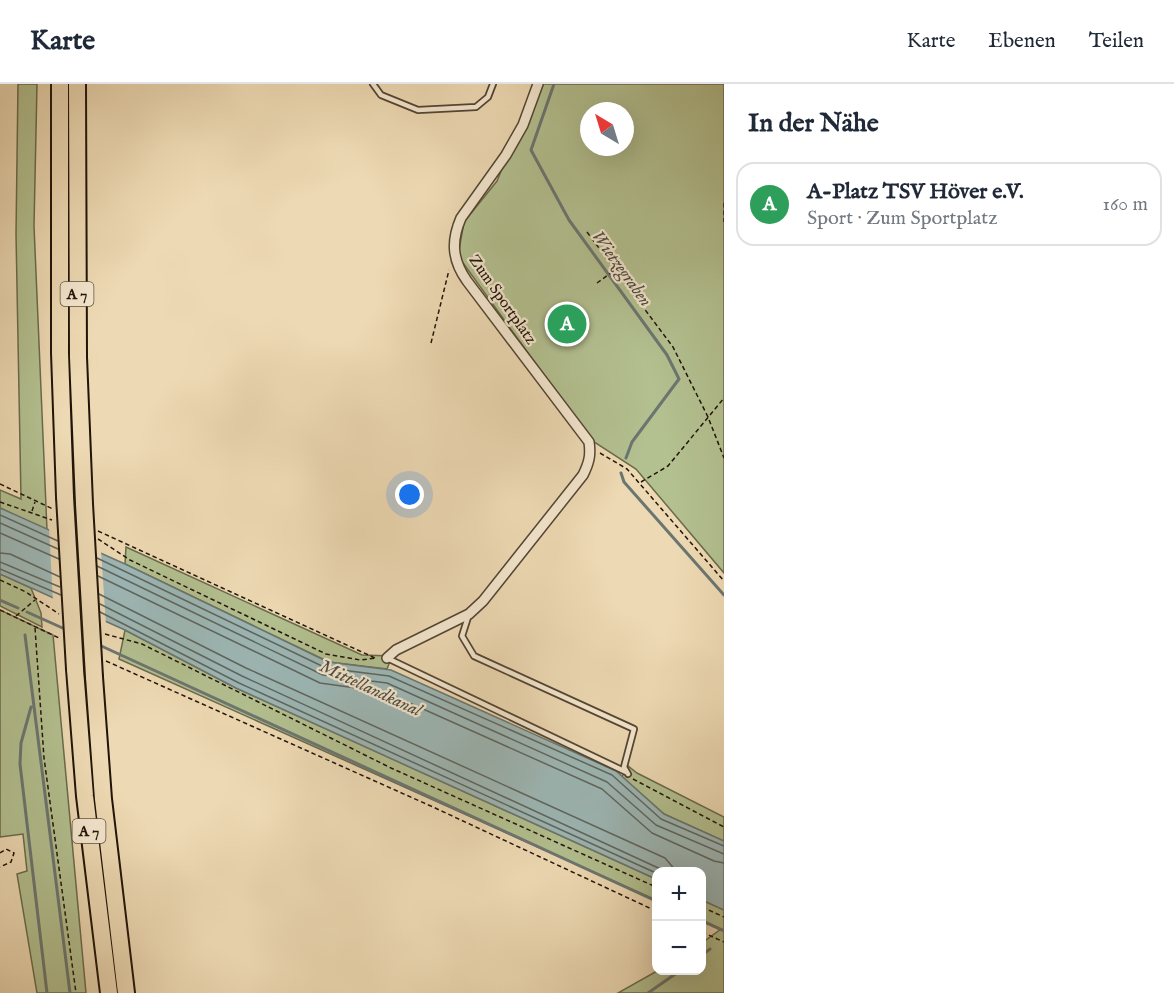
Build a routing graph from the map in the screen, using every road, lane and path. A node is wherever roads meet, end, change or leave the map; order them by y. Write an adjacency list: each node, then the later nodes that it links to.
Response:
1 (60, 84): 21 (highway, A 7)
2 (77, 84): 50 (highway, A 7, bridge)
3 (373, 84): 4 (lane)
4 (493, 84)
5 (538, 84): 9 (street, Zum Sportplatz)
6 (724, 203): 7 (path)
7 (724, 222)
8 (587, 231): 10 (path)
9 (453, 254): 12 (path); 15 (street, Zum Sportplatz)
10 (615, 269): 11 (path); 14 (path)
11 (597, 283)
12 (431, 343)
13 (724, 398): 14 (path)
14 (708, 417): 16 (path); 17 (path)
15 (589, 442): 17 (path); 31 (street)
16 (724, 458)
17 (640, 482): 27 (path)
18 (0, 484): 19 (path)
19 (36, 500): 21 (path); 22 (path)
20 (0, 502): 22 (path)
21 (60, 504): 49 (highway, A 7, bridge)
22 (31, 512): 23 (path)
23 (53, 520)
24 (109, 536): 25 (path)
25 (99, 539)
26 (0, 580): 28 (path)
27 (724, 580)
28 (37, 599): 30 (path); 32 (path)
29 (0, 610): 32 (path)
30 (51, 610)
31 (470, 614): 36 (street); 38 (lane)
32 (15, 616): 33 (path)
33 (35, 627): 35 (path); 48 (path)
34 (108, 635): 42 (path)
35 (63, 640)
36 (387, 658): 38 (lane)
37 (102, 659): 43 (path)
38 (628, 774): 39 (path)
39 (724, 827)
40 (0, 853): 41 (path)
41 (0, 867)
42 (652, 885)
43 (652, 909)
44 (706, 909): 45 (path)
45 (724, 917)
46 (706, 934): 47 (path)
47 (724, 942)
48 (76, 993)
49 (108, 993)
50 (126, 993)

